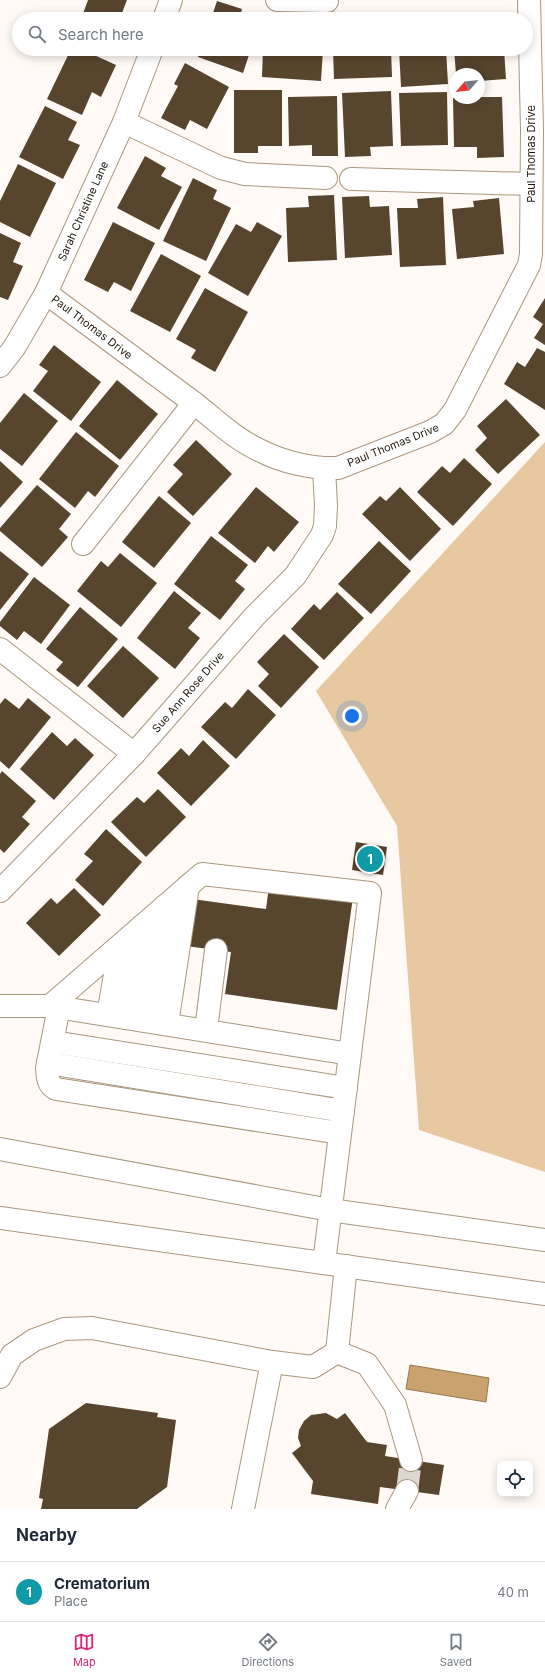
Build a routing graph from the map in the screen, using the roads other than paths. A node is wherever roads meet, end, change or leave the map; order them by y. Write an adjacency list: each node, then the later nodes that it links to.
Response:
1 (171, 0): 5 (street)
2 (277, 0): 3 (street)
3 (327, 0)
4 (529, 0): 6 (street, Paul Thomas Drive)
5 (167, 12)
6 (529, 12)
7 (149, 56): 9 (street, Sarah Christine Lane)
8 (530, 56): 12 (street, Paul Thomas Drive)
9 (124, 122): 10 (street); 14 (street, Sarah Christine Lane)
10 (326, 178)
11 (351, 179): 12 (street)
12 (531, 184): 13 (street, Paul Thomas Drive)
13 (538, 236): 17 (street, Paul Thomas Drive)
14 (46, 293): 15 (street, Sarah Christine Lane); 16 (street, Paul Thomas Drive)
15 (0, 366)
16 (194, 403): 17 (street, Paul Thomas Drive); 18 (street)
17 (324, 469): 20 (street, Sue Ann Rose Drive)
18 (82, 544)
19 (0, 649): 20 (street)
20 (134, 754): 21 (street, Sue Ann Rose Drive)
21 (0, 891)
22 (154, 916): 25 (street); 26 (street); 26 (street); 26 (street); 26 (street); 27 (street)
23 (205, 948): 26 (street)
24 (0, 1006): 25 (street)
25 (55, 1007): 26 (street); 28 (street)
26 (154, 1022): 27 (street)
27 (350, 1054): 29 (street)
28 (50, 1058): 29 (street); 29 (street)
29 (343, 1111): 31 (street)
30 (0, 1149): 31 (street)
31 (330, 1210): 33 (street); 34 (street)
32 (0, 1218): 34 (street)
33 (545, 1240)
34 (324, 1263): 35 (street)
35 (346, 1266): 36 (street); 37 (street)
36 (545, 1294)
37 (337, 1352): 38 (street); 40 (street)
38 (272, 1362): 39 (street); 41 (street)
39 (0, 1377)
40 (411, 1460)
41 (243, 1509)

